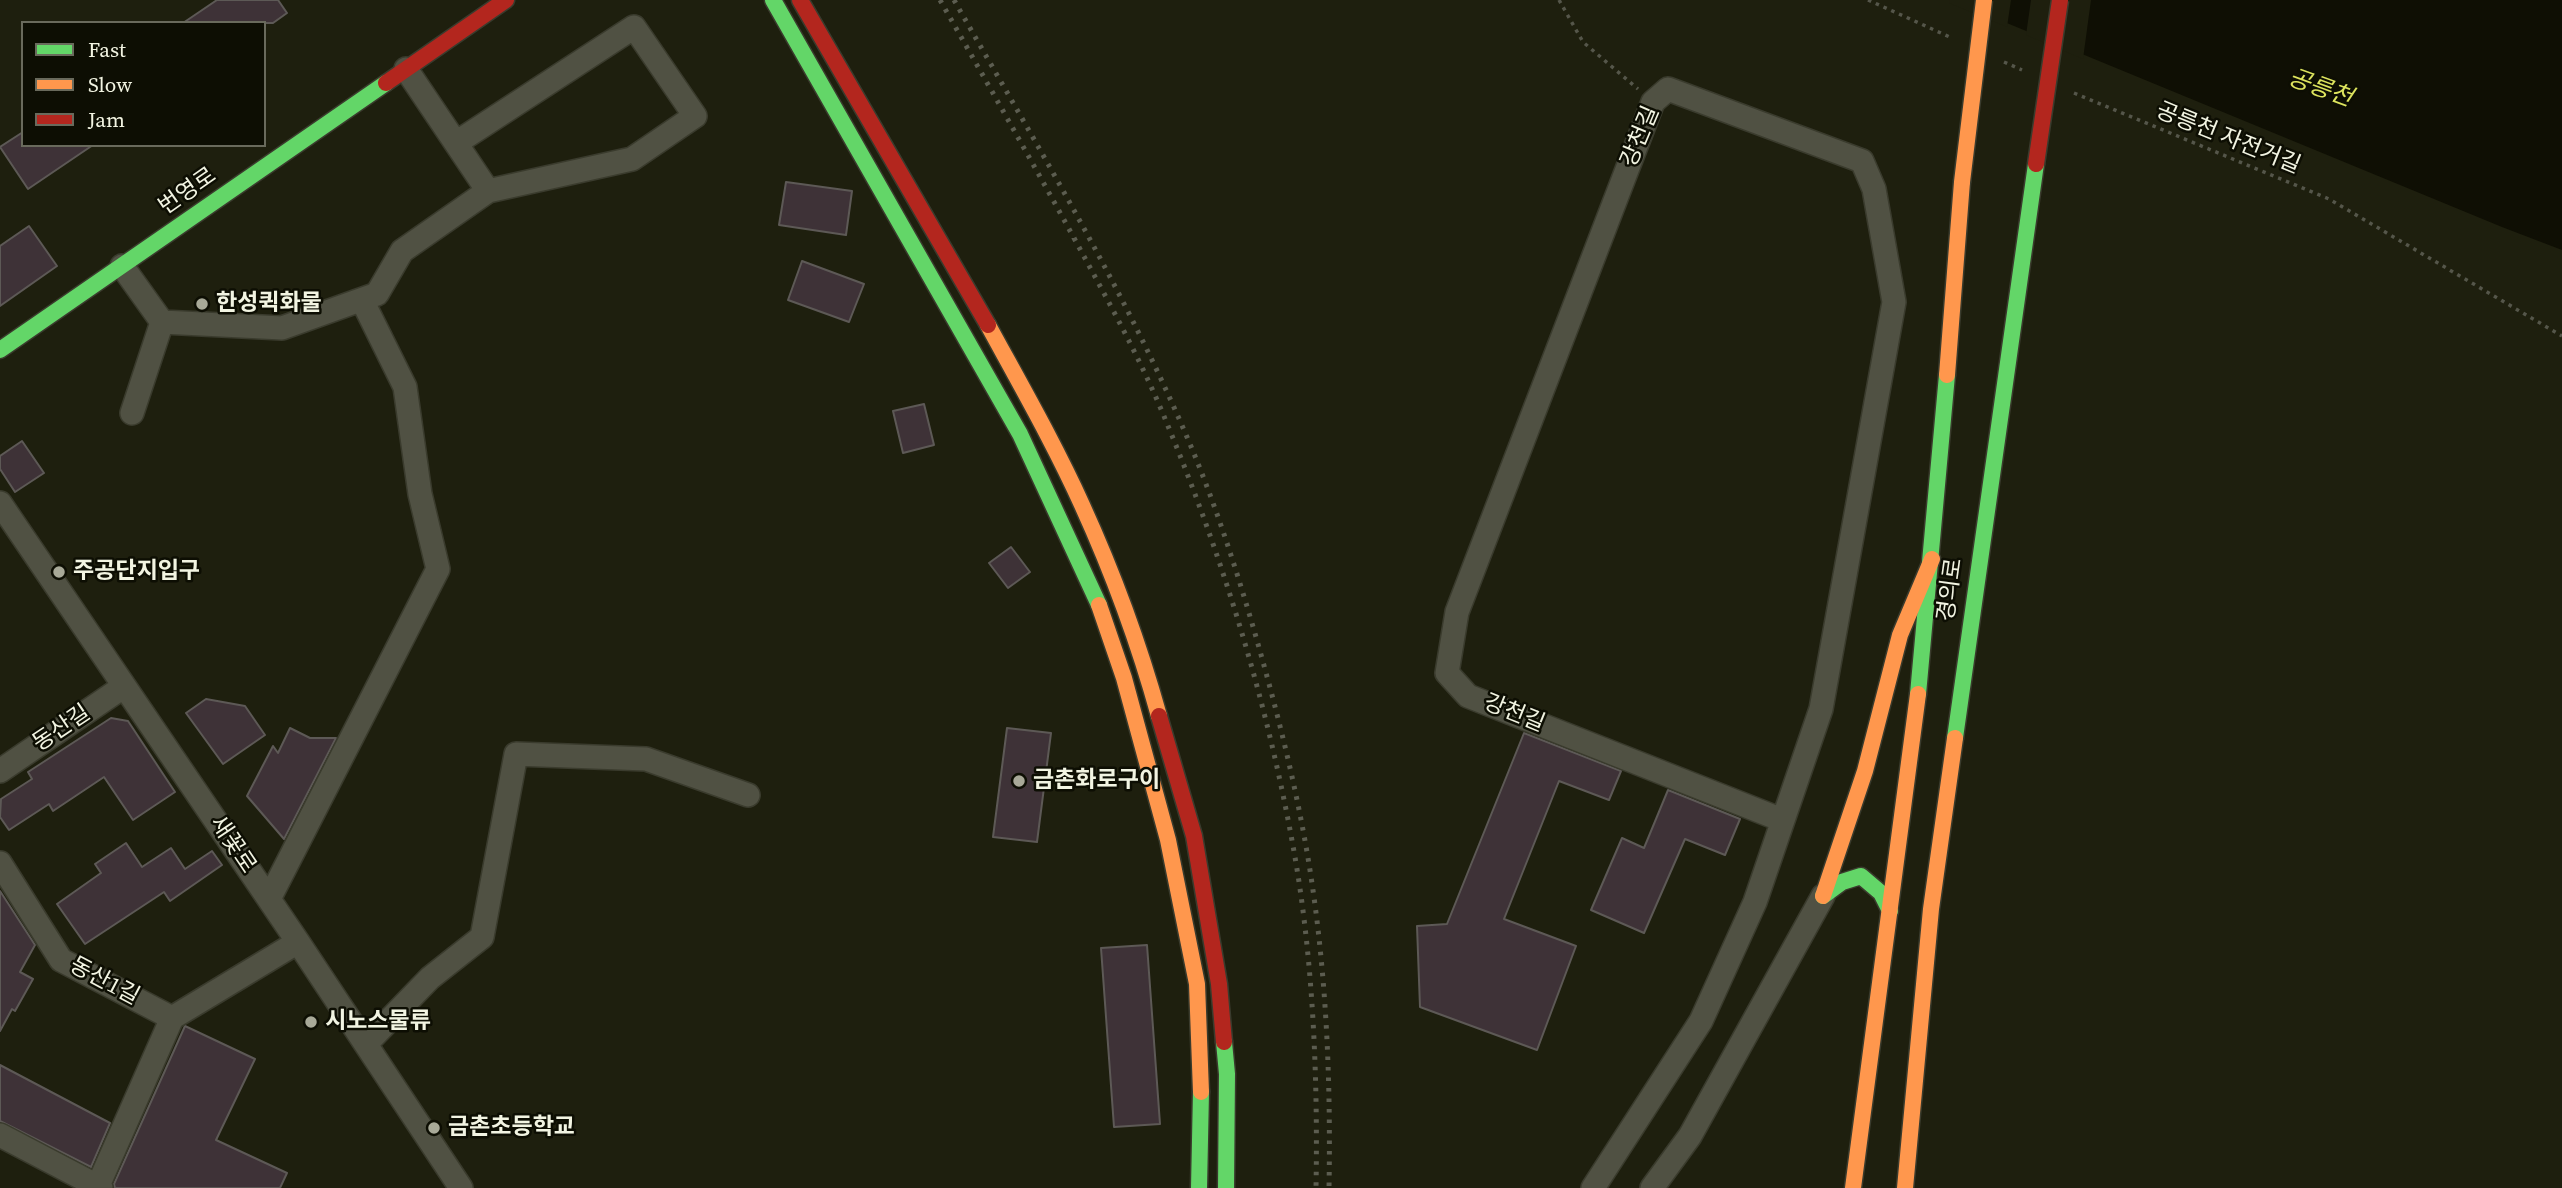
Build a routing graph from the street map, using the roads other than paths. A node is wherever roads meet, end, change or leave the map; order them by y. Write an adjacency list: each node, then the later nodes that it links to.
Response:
1 (506, 0): 6 (street, 번영로)
2 (773, 0): 30 (street)
3 (800, 0): 31 (street)
4 (1983, 0): 15 (street, 경의로, bridge)
5 (2060, 0): 35 (street, 경의로, bridge)
6 (406, 69): 7 (street); 9 (street, 번영로)
7 (456, 143): 8 (street); 8 (street)
8 (488, 191): 10 (street)
9 (122, 265): 11 (street); 12 (street, 번영로)
10 (362, 300): 11 (street); 22 (street)
11 (162, 322): 13 (street)
12 (0, 350)
13 (132, 413)
14 (0, 503): 16 (street, 새꽃로)
15 (1932, 559): 21 (street); 23 (street, 경의로)
16 (123, 687): 17 (street, 동산길); 22 (street, 새꽃로)
17 (0, 771)
18 (748, 795): 26 (street)
19 (1782, 820): 19 (street, 강천길); 32 (street, 강천길)
20 (0, 863): 25 (street, 동산1길)
21 (1823, 896): 23 (street); 33 (street)
22 (269, 900): 24 (street, 새꽃로)
23 (1890, 911): 34 (street, 경의로)
24 (298, 942): 25 (street); 26 (street, 새꽃로)
25 (172, 1018): 28 (street)
26 (366, 1044): 29 (street, 새꽃로)
27 (0, 1135): 28 (street)
28 (99, 1188)
29 (461, 1188)
30 (1199, 1188)
31 (1226, 1188)
32 (1594, 1188)
33 (1653, 1188)
34 (1853, 1188)
35 (1905, 1188)

